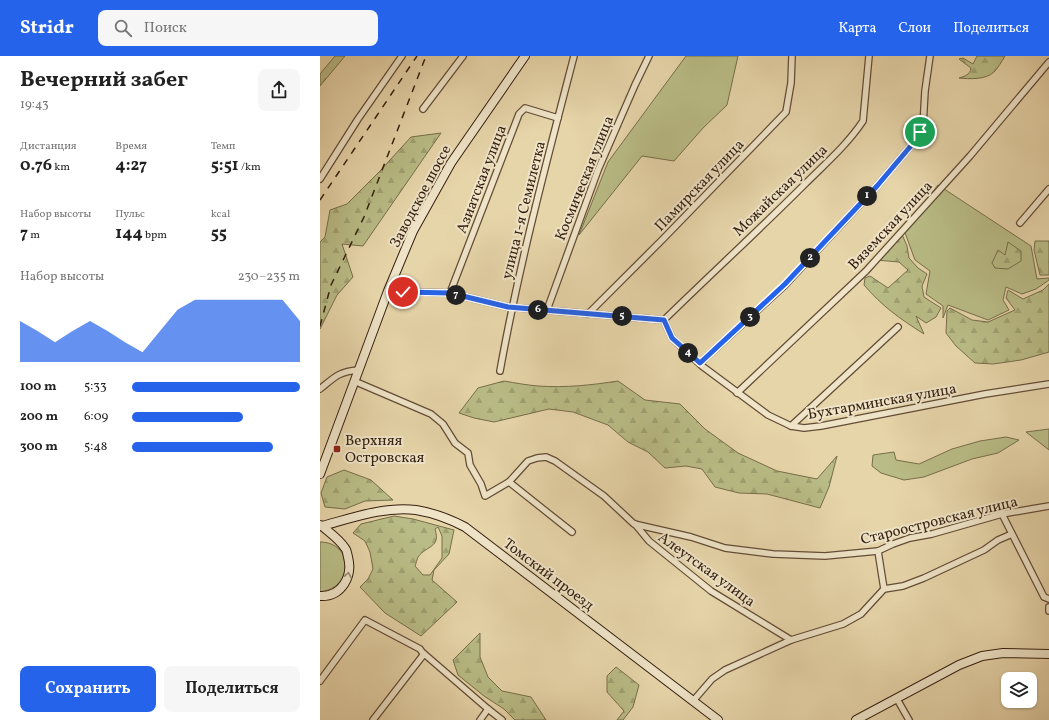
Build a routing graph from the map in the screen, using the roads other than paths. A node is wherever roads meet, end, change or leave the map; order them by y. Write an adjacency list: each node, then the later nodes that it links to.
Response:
1 (402, 56): 12 (street)
2 (463, 56): 10 (street)
3 (524, 56): 15 (street, Заводское шоссе)
4 (574, 56): 11 (street, улица 1-я Семилетка)
5 (649, 56): 18 (street, Космическая улица)
6 (792, 56): 19 (street, Памирская улица)
7 (869, 56): 20 (street, Можайская улица)
8 (930, 56): 22 (street)
9 (1049, 62): 28 (street, Вяземская улица)
10 (423, 109)
11 (558, 118): 16 (street, Азиатская улица); 17 (street, улица 1-я Семилетка)
12 (320, 179)
13 (1049, 189): 14 (street)
14 (1020, 223)
15 (388, 291): 16 (street); 23 (street, Заводское шоссе)
16 (450, 293): 17 (street)
17 (512, 308): 18 (street); 24 (street, улица 1-я Семилетка)
18 (547, 310): 19 (street)
19 (588, 314): 20 (street)
20 (664, 320): 22 (street, Бухтарминская улица)
21 (898, 326): 29 (street)
22 (700, 363): 28 (street, Бухтарминская улица)
23 (358, 370): 25 (street, Заводское шоссе); 27 (street)
24 (500, 371)
25 (354, 381): 30 (street, Заводское шоссе); 31 (street, Староостровская улица)
26 (1049, 384): 29 (street, Бухтарминская улица)
27 (320, 389)
28 (737, 393): 29 (street, Бухтарминская улица)
29 (791, 426)
30 (320, 474)
31 (509, 482): 34 (street, Староостровская улица); 36 (street)
32 (1049, 506): 33 (street, Староостровская улица)
33 (1002, 514): 37 (street); 38 (street, Староостровская улица)
34 (634, 524): 38 (street, Староостровская улица); 44 (street, Алеутская улица)
35 (321, 525): 40 (street, one-way to 35); 49 (street, Томский проезд)
36 (572, 532)
37 (1012, 534): 39 (street); 41 (street)
38 (878, 551): 39 (street)
39 (884, 589): 44 (street)
40 (320, 596)
41 (1049, 599)
42 (1049, 607): 43 (street)
43 (1049, 611)
44 (791, 640): 49 (street)
45 (423, 653): 47 (street); 50 (street); 51 (street)
46 (1049, 653): 48 (street)
47 (320, 681)
48 (897, 699): 55 (street); 56 (street)
49 (693, 701): 54 (street, Томский проезд)
50 (488, 709): 52 (street); 53 (street)
51 (373, 720)
52 (480, 720)
53 (502, 720)
54 (718, 720)
55 (856, 720)
56 (909, 720)

